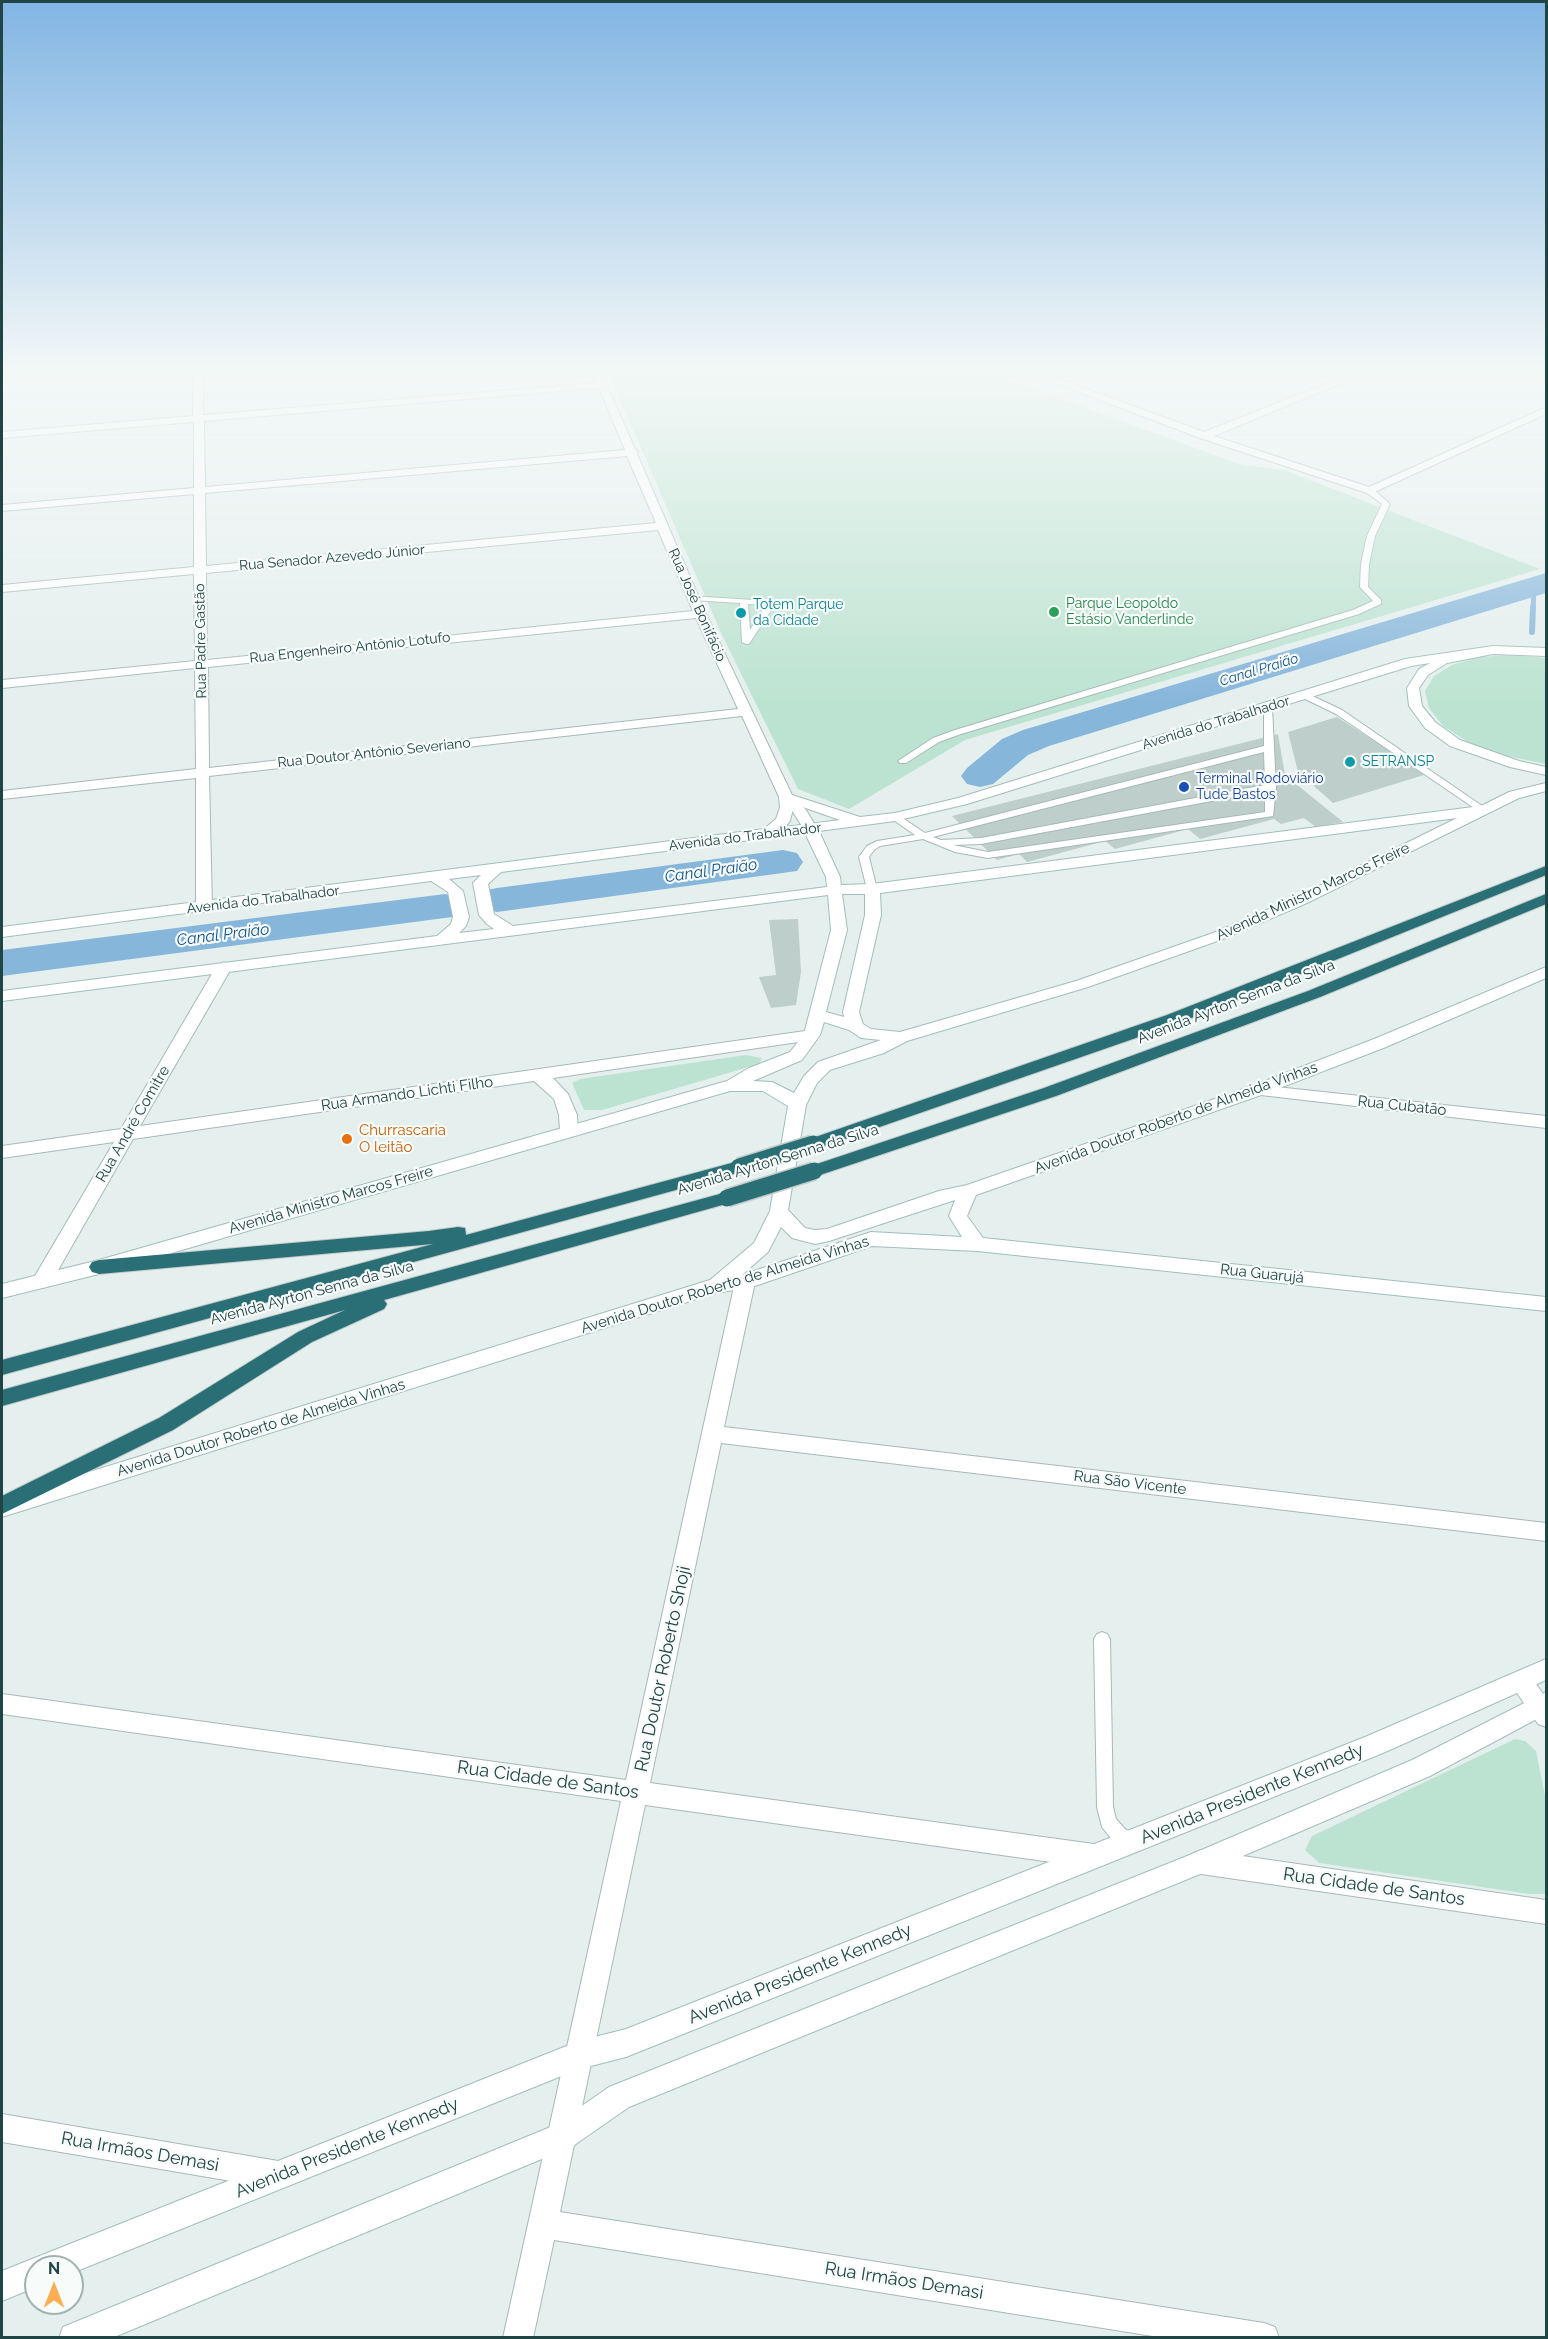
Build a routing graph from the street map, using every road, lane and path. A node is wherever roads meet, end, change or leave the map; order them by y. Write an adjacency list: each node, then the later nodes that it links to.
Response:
1 (199, 483): 6 (street, Rua Padre Gastão)
2 (277, 483): 6 (street)
3 (645, 483): 9 (street, Rua José Bonifácio)
4 (1345, 483): 7 (street)
5 (1381, 483): 7 (street)
6 (199, 490): 8 (street); 10 (street, Rua Padre Gastão)
7 (1365, 490): 25 (lane)
8 (2, 508)
9 (662, 526): 10 (street, Rua Senador Azevedo Júnior); 12 (street, Rua José Bonifácio)
10 (200, 570): 11 (street, Rua Senador Azevedo Júnior); 19 (street, Rua Padre Gastão)
11 (2, 589)
12 (692, 598): 13 (lane); 16 (street, Rua José Bonifácio)
13 (744, 601): 14 (lane); 14 (lane)
14 (771, 604): 15 (lane)
15 (786, 604)
16 (700, 614): 19 (street, Rua Engenheiro Antônio Lotufo); 23 (street, Rua José Bonifácio)
17 (1546, 652): 18 (street)
18 (1468, 653): 21 (street, Avenida do Trabalhador); 26 (street)
19 (201, 663): 20 (street, Rua Engenheiro Antônio Lotufo); 27 (street, Rua Padre Gastão)
20 (2, 684)
21 (1304, 695): 22 (street, Avenida do Trabalhador); 32 (lane)
22 (1268, 708): 24 (lane); 33 (street, Avenida do Trabalhador)
23 (746, 712): 27 (street, Rua Doutor Antônio Severiano); 31 (street, Rua José Bonifácio)
24 (1269, 748): 29 (lane); 37 (lane)
25 (903, 761)
26 (1546, 771)
27 (202, 773): 30 (street, Rua Doutor Antônio Severiano); 45 (street, Rua Padre Gastão)
28 (1546, 787): 32 (street, Avenida Ministro Marcos Freire)
29 (1270, 788): 38 (lane); 38 (lane)
30 (2, 795)
31 (786, 797): 34 (street); 35 (street, Rua José Bonifácio); 36 (street)
32 (1483, 810): 42 (street); 55 (street, Avenida Ministro Marcos Freire)
33 (895, 817): 34 (street, Avenida do Trabalhador); 37 (lane)
34 (862, 822): 35 (street, Avenida do Trabalhador)
35 (810, 828): 36 (street, Avenida do Trabalhador); 43 (street, Rua José Bonifácio)
36 (769, 834): 39 (street, Avenida do Trabalhador)
37 (924, 836): 38 (lane); 42 (lane)
38 (938, 842)
39 (494, 870): 41 (street, Avenida do Trabalhador); 46 (street)
40 (1546, 870): 66 (highway, Avenida Ayrton Senna da Silva, bridge)
41 (436, 878): 45 (street, Avenida do Trabalhador); 48 (street)
42 (872, 889): 43 (street); 53 (street)
43 (835, 890): 46 (street); 52 (street)
44 (1546, 899): 71 (highway, Avenida Ayrton Senna da Silva, bridge)
45 (204, 907): 47 (street, Avenida do Trabalhador)
46 (508, 930): 48 (street)
47 (2, 932)
48 (443, 939): 49 (street)
49 (224, 967): 51 (street); 62 (street, Rua André Comitre)
50 (1546, 972): 58 (street, Avenida Doutor Roberto de Almeida Vinhas)
51 (2, 996)
52 (816, 1014): 53 (street); 54 (street)
53 (855, 1026): 55 (street)
54 (812, 1035): 56 (street, Rua Armando Lichti Filho); 57 (street)
55 (901, 1037): 59 (street)
56 (538, 1075): 61 (street); 62 (street, Rua Armando Lichti Filho)
57 (729, 1086): 59 (street); 61 (street, Avenida Ministro Marcos Freire)
58 (1258, 1090): 60 (street, Rua Cubatão); 64 (street, Avenida Doutor Roberto de Almeida Vinhas)
59 (797, 1105): 65 (street)
60 (1546, 1122)
61 (569, 1131): 68 (street, Avenida Ministro Marcos Freire)
62 (128, 1133): 63 (street, Rua Armando Lichti Filho); 69 (street, Rua André Comitre)
63 (2, 1152)
64 (969, 1191): 65 (street, Avenida Doutor Roberto de Almeida Vinhas); 67 (street)
65 (779, 1211): 72 (street)
66 (569, 1214): 68 (highway); 75 (highway, Avenida Ayrton Senna da Silva)
67 (977, 1244): 70 (street, Avenida Doutor Roberto de Almeida Vinhas); 74 (street, Rua Guarujá)
68 (99, 1267): 69 (street, Avenida Ministro Marcos Freire)
69 (42, 1281): 73 (street, Avenida Ministro Marcos Freire)
70 (745, 1282): 72 (street, Avenida Doutor Roberto de Almeida Vinhas); 77 (street, Rua Doutor Roberto Shoji)
71 (422, 1283): 76 (highway, Avenida Ayrton Senna da Silva); 78 (highway)
72 (715, 1286): 78 (street, Avenida Doutor Roberto de Almeida Vinhas)
73 (2, 1292)
74 (1546, 1304)
75 (2, 1368)
76 (2, 1398)
77 (714, 1434): 79 (street, Rua São Vicente); 85 (street, Rua Doutor Roberto Shoji)
78 (2, 1507)
79 (1546, 1532)
80 (1102, 1639): 86 (lane)
81 (1546, 1669): 82 (street, Avenida Presidente Kennedy)
82 (1521, 1681): 84 (street); 86 (street, Avenida Presidente Kennedy)
83 (2, 1704): 85 (street, Rua Cidade de Santos)
84 (1544, 1708): 88 (street)
85 (637, 1793): 87 (street, Rua Cidade de Santos); 90 (street, Rua Doutor Roberto Shoji)
86 (1131, 1842): 87 (street, Avenida Presidente Kennedy)
87 (1094, 1856): 90 (street, Avenida Presidente Kennedy)
88 (1201, 1862): 89 (street, Rua Cidade de Santos); 92 (street)
89 (1546, 1912)
90 (579, 2055): 92 (street, Rua Doutor Roberto Shoji); 93 (street, Avenida Presidente Kennedy)
91 (2, 2128): 93 (street, Rua Irmãos Demasi)
92 (563, 2136): 94 (street, Rua Doutor Roberto Shoji); 98 (street)
93 (279, 2175): 95 (street, Avenida Presidente Kennedy)
94 (544, 2224): 99 (street); 100 (street, Rua Irmãos Demasi)
95 (79, 2255)
96 (24, 2277): 97 (street)
97 (2, 2286)
98 (74, 2337)
99 (519, 2337)
100 (1264, 2337)

